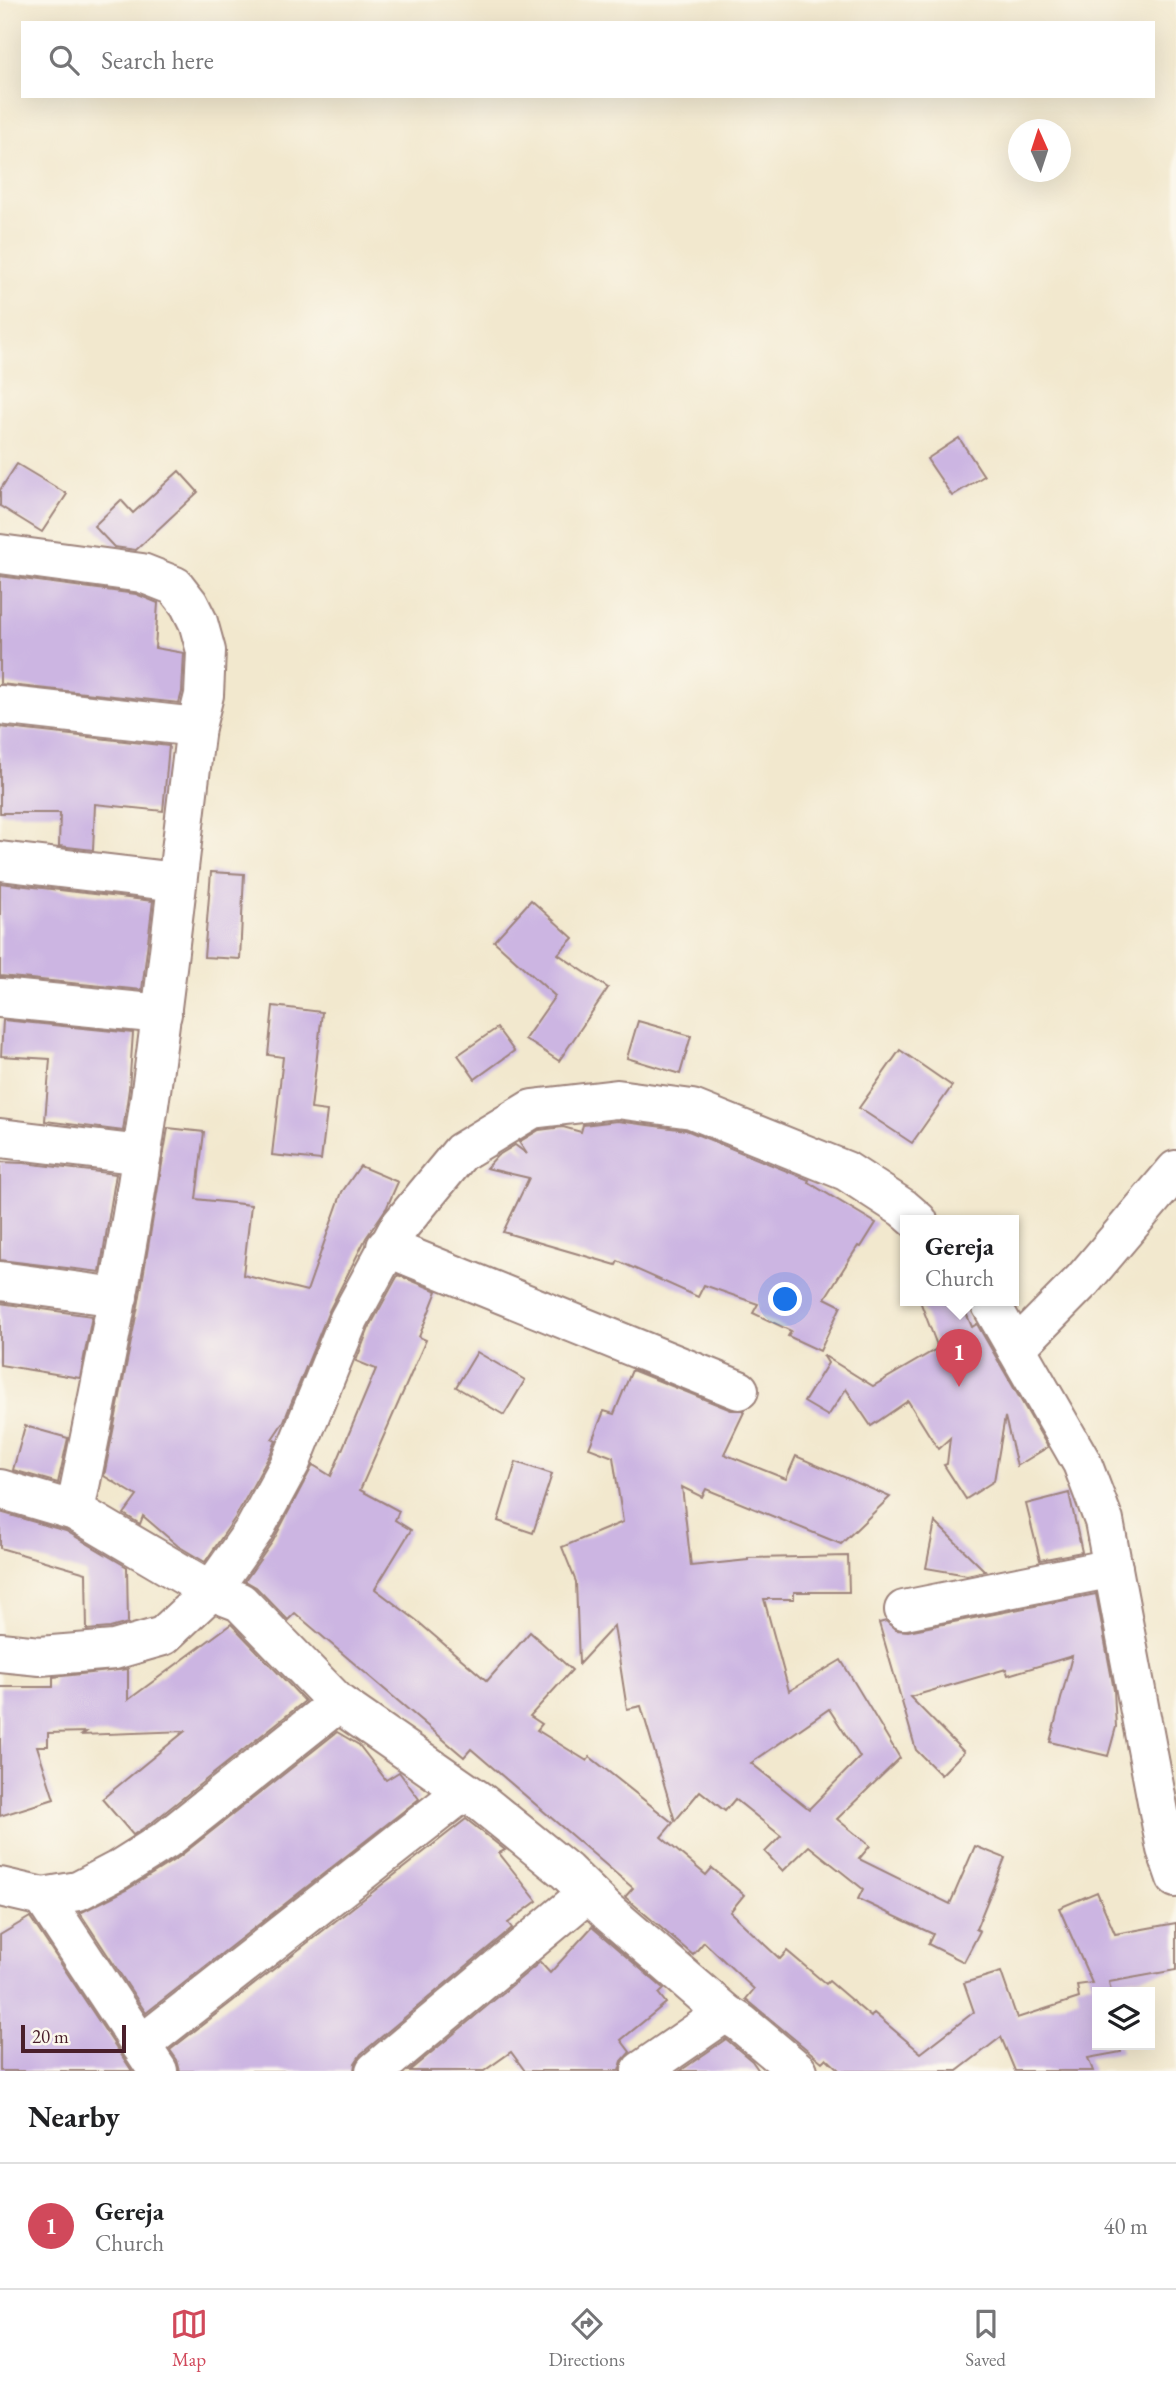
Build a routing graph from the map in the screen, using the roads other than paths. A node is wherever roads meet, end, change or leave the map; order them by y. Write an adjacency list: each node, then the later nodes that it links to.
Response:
1 (0, 554): 3 (street)
2 (0, 705): 3 (street)
3 (196, 727): 5 (street)
4 (0, 862): 5 (street)
5 (177, 882): 7 (street)
6 (0, 998): 7 (street)
7 (162, 1014): 9 (street)
8 (0, 1138): 9 (street)
9 (142, 1154): 14 (street)
10 (1176, 1170): 16 (street)
11 (911, 1215): 12 (street)
12 (386, 1247): 17 (street); 21 (street)
13 (0, 1281): 14 (street)
14 (118, 1297): 19 (street)
15 (992, 1306): 16 (street)
16 (1016, 1348): 20 (street)
17 (739, 1390)
18 (0, 1489): 19 (street)
19 (75, 1511): 21 (street)
20 (1112, 1568): 22 (street); 26 (street)
21 (211, 1591): 23 (street); 24 (street)
22 (904, 1610)
23 (0, 1652)
24 (338, 1703): 25 (street); 29 (street)
25 (463, 1792): 28 (street); 31 (street)
26 (1173, 1857)
27 (0, 1887): 29 (street)
28 (588, 1893): 30 (street); 32 (street)
29 (43, 1897): 31 (street)
30 (725, 2013): 33 (street); 34 (street)
31 (149, 2058)
32 (375, 2071)
33 (641, 2071)
34 (798, 2071)

